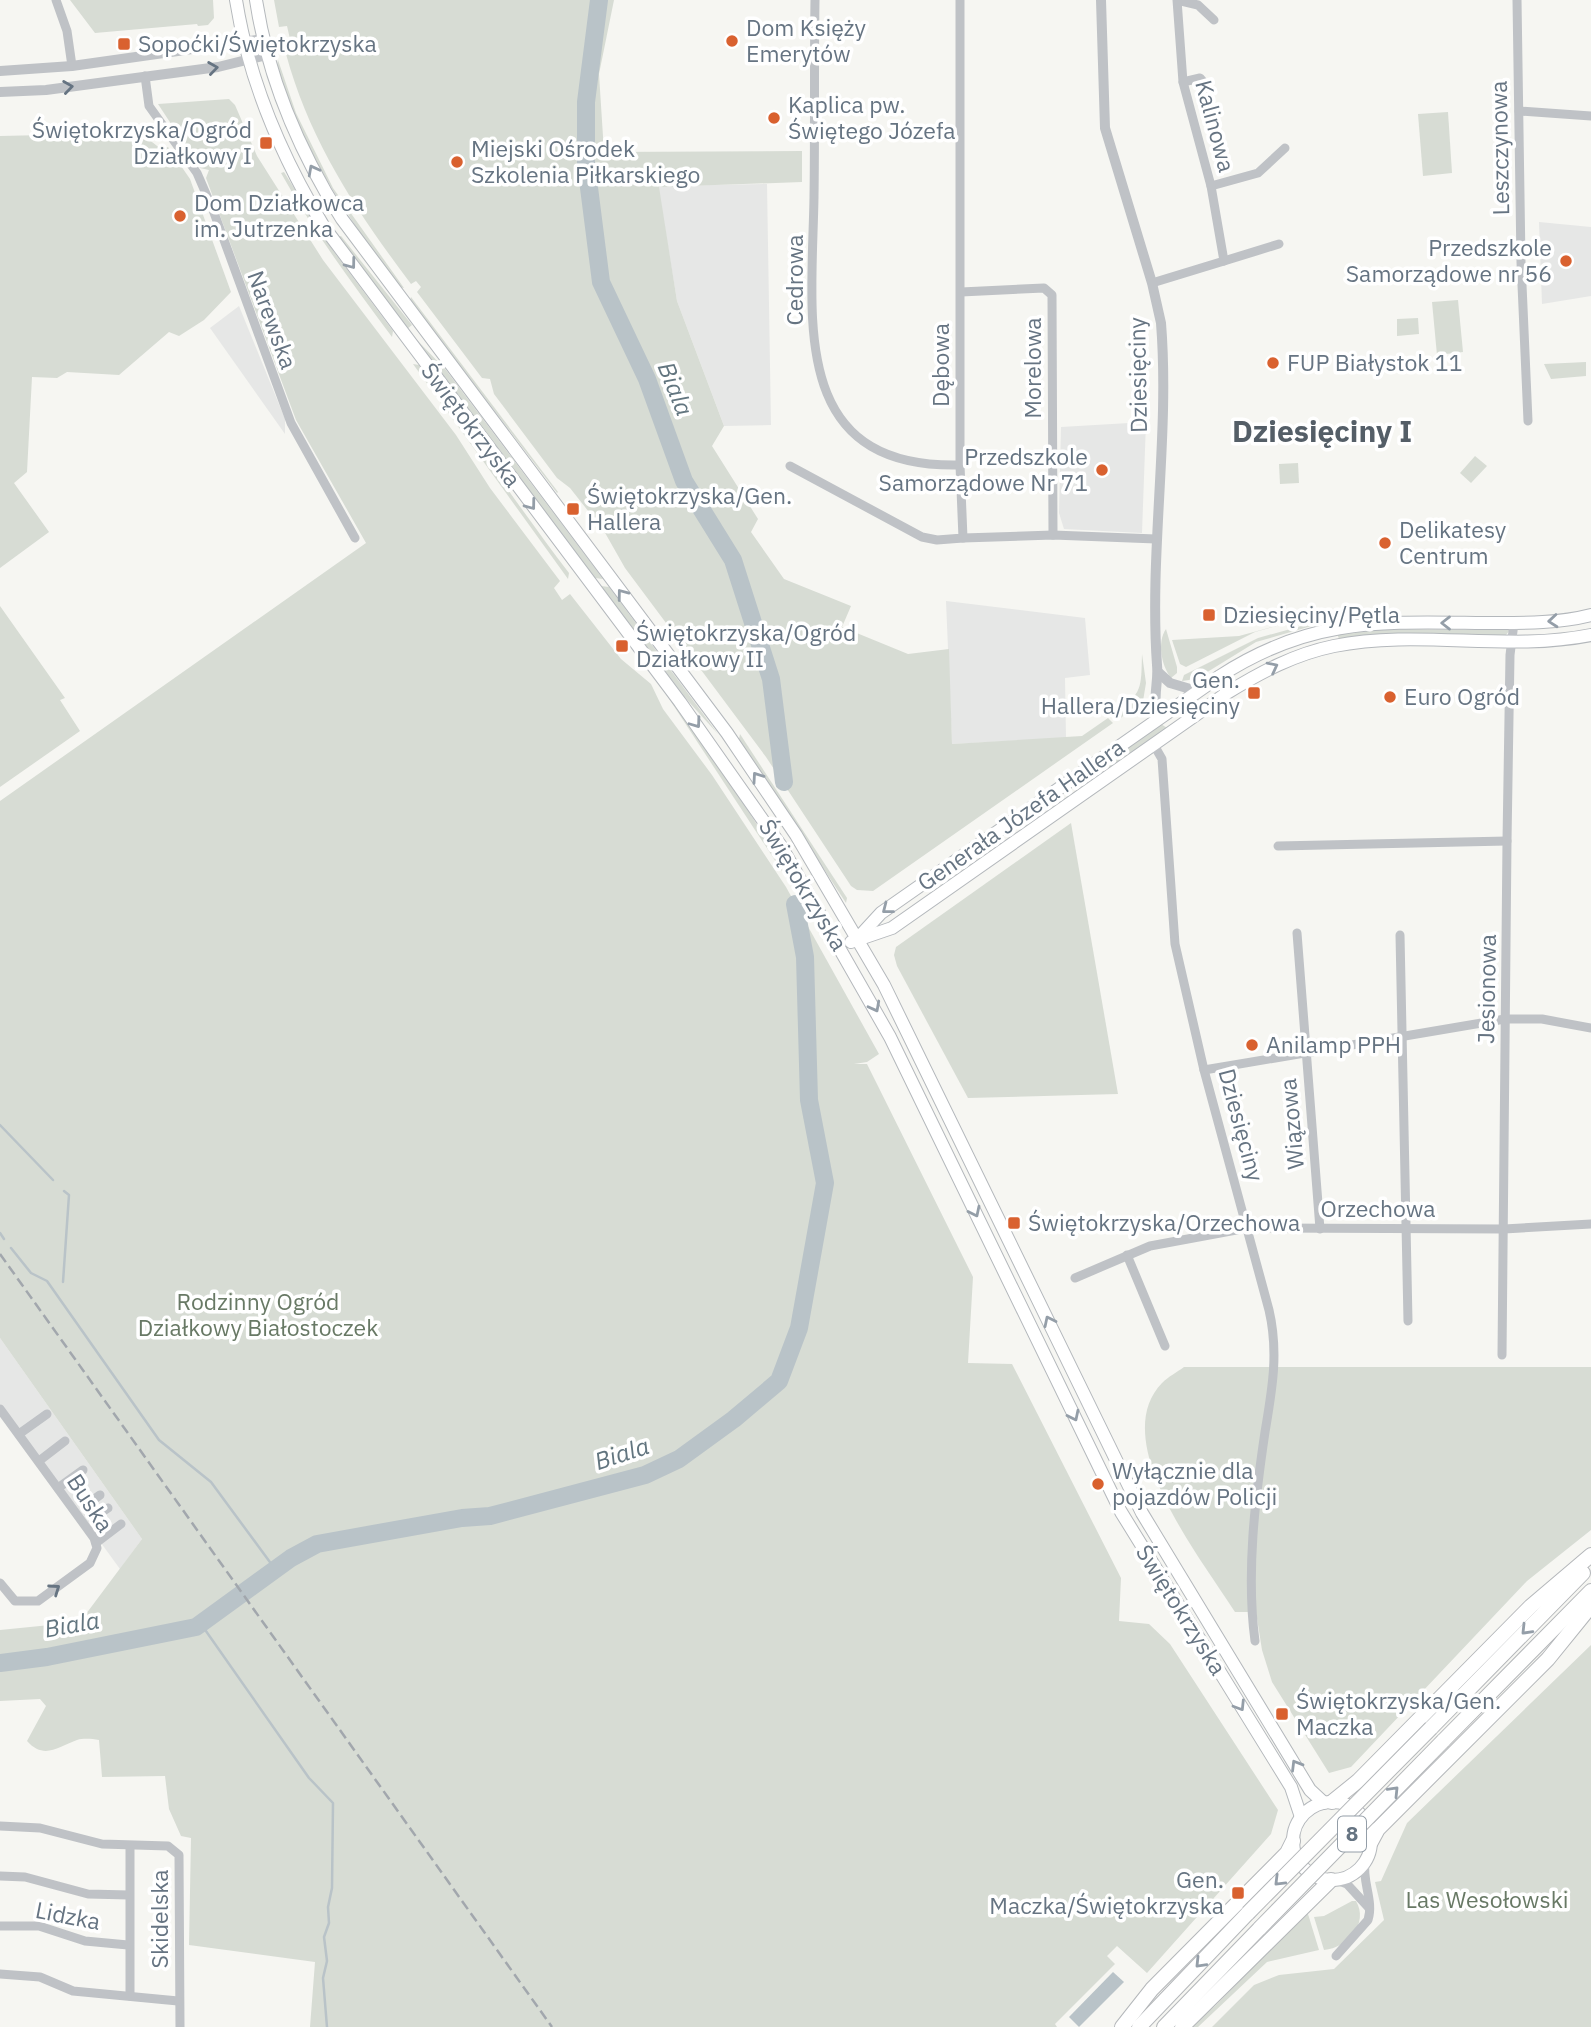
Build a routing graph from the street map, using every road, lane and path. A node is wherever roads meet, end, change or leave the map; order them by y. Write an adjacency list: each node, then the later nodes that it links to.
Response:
1 (56, 0): 15 (street)
2 (236, 0): 11 (main road, Świętokrzyska)
3 (256, 0): 10 (main road, Świętokrzyska)
4 (815, 0): 33 (street, Cedrowa)
5 (960, 0): 29 (street, Dębowa)
6 (1101, 0): 28 (street, Dziesięciny)
7 (1178, 0): 9 (street); 19 (street, Kalinowa)
8 (1517, 0): 22 (street, Leszczynowa)
9 (1214, 20)
10 (263, 39): 11 (street); 13 (main road, Świętokrzyska)
11 (244, 43): 12 (street); 14 (main road, Świętokrzyska)
12 (173, 53): 15 (street); 17 (street)
13 (267, 55): 14 (street); 30 (main road, Świętokrzyska, one-way to 13)
14 (248, 60): 17 (street, one-way to 14); 31 (main road, Świętokrzyska, one-way to 31)
15 (72, 66): 16 (street)
16 (0, 71)
17 (176, 72): 18 (street)
18 (145, 76): 21 (street, one-way to 18); 36 (street, Narewska)
19 (1183, 82): 20 (street); 25 (street, Kalinowa)
20 (1211, 91)
21 (0, 92)
22 (1519, 111): 23 (street); 32 (street, Leszczynowa)
23 (1591, 116)
24 (1285, 148): 25 (street)
25 (1211, 187): 27 (street, Kalinowa)
26 (1279, 244): 27 (street)
27 (1223, 261): 28 (street)
28 (1152, 283): 38 (street, Dziesięciny)
29 (961, 292): 33 (street, Dębowa); 35 (street, Morelowa)
30 (427, 334): 31 (main road); 48 (main road, Świętokrzyska, one-way to 30)
31 (412, 345): 49 (main road, Świętokrzyska, one-way to 49)
32 (1528, 421)
33 (960, 465): 37 (street, Dębowa)
34 (790, 466): 37 (street)
35 (1053, 535): 37 (street); 38 (street)
36 (355, 538)
37 (964, 538)
38 (1156, 539): 45 (street, Dziesięciny)
39 (1591, 615): 40 (main road, Generała Józefa Hallera, one-way to 40)
40 (1514, 623): 41 (main road, Generała Józefa Hallera, one-way to 41); 43 (street, Jesionowa)
41 (1329, 628): 44 (main road); 46 (main road, Generała Józefa Hallera)
42 (1591, 635): 43 (main road, Generała Józefa Hallera)
43 (1511, 642): 44 (main road, Generała Józefa Hallera); 52 (street, Jesionowa)
44 (1334, 646): 50 (main road, Generała Józefa Hallera, one-way to 44)
45 (1158, 672): 46 (street); 47 (street, Dziesięciny)
46 (1197, 691): 47 (main road, Generała Józefa Hallera)
47 (1160, 717): 51 (main road, Generała Józefa Hallera)
48 (727, 733): 49 (main road); 57 (main road, Świętokrzyska, one-way to 48)
49 (711, 744): 58 (main road, Świętokrzyska)
50 (1154, 745): 53 (main road, Generała Józefa Hallera); 63 (street, Dziesięciny)
51 (1003, 827): 53 (main road); 57 (main road, Generała Józefa Hallera, one-way to 57)
52 (1507, 841): 54 (street); 59 (street, Jesionowa)
53 (1014, 842): 57 (main road, Generała Józefa Hallera)
54 (1278, 846)
55 (1297, 933): 62 (street, Wiązowa)
56 (1400, 935): 61 (street)
57 (858, 938): 58 (main road, Generała Józefa Hallera); 93 (main road, Świętokrzyska, one-way to 57)
58 (842, 948): 94 (main road, Świętokrzyska, one-way to 94)
59 (1505, 1019): 60 (street); 61 (street); 68 (street, Jesionowa)
60 (1591, 1028)
61 (1401, 1035): 62 (street); 66 (street)
62 (1306, 1053): 63 (street); 67 (street, Wiązowa)
63 (1204, 1070): 65 (street, Dziesięciny)
64 (1591, 1224): 68 (street, Orzechowa)
65 (1247, 1228): 67 (street, Orzechowa); 69 (street, Orzechowa); 92 (street, Dziesięciny)
66 (1406, 1228): 67 (street, Orzechowa); 68 (street, Orzechowa); 71 (street)
67 (1320, 1229)
68 (1504, 1229): 73 (street, Jesionowa)
69 (1127, 1255): 70 (street, Orzechowa); 72 (street)
70 (1075, 1278)
71 (1408, 1321)
72 (1165, 1346)
73 (1502, 1355)
74 (0, 1409): 76 (street, Buska)
75 (47, 1414): 76 (street)
76 (19, 1434): 78 (street, Buska)
77 (65, 1441): 78 (street)
78 (39, 1461): 80 (street, Buska)
79 (83, 1470): 80 (street)
80 (58, 1488): 84 (street, Buska)
81 (100, 1495): 82 (street)
82 (90, 1508): 83 (street); 84 (street)
83 (108, 1508)
84 (79, 1517): 86 (street, Buska)
85 (121, 1524): 86 (street)
86 (96, 1543): 89 (street, Buska, one-way to 86)
87 (1591, 1555): 93 (highway)
88 (1591, 1564): 112 (highway, 8, one-way to 112, bridge)
89 (0, 1583)
90 (1591, 1591): 113 (highway, 8, one-way to 90, bridge)
91 (1591, 1606): 97 (highway)
92 (1255, 1641)
93 (1328, 1803): 94 (main road); 97 (main road)
94 (1301, 1817): 96 (main road)
95 (0, 1826): 98 (street, Skidelska)
96 (1293, 1841): 101 (main road); 111 (highway)
97 (1371, 1842): 99 (main road)
98 (131, 1847): 102 (street); 109 (street, Skidelska)
99 (1365, 1862): 101 (main road); 103 (street)
100 (0, 1876): 102 (street)
101 (1334, 1880): 103 (street); 114 (highway)
102 (130, 1895): 105 (street)
103 (1369, 1908): 106 (street)
104 (0, 1926): 105 (street, Lidzka)
105 (128, 1945): 108 (street)
106 (1336, 1956)
107 (0, 1974): 108 (street, Skidelska)
108 (130, 1996): 109 (street, Skidelska)
109 (178, 2000): 110 (street, Skidelska)
110 (180, 2027)
111 (1122, 2027)
112 (1139, 2027)
113 (1164, 2027)
114 (1182, 2027)

